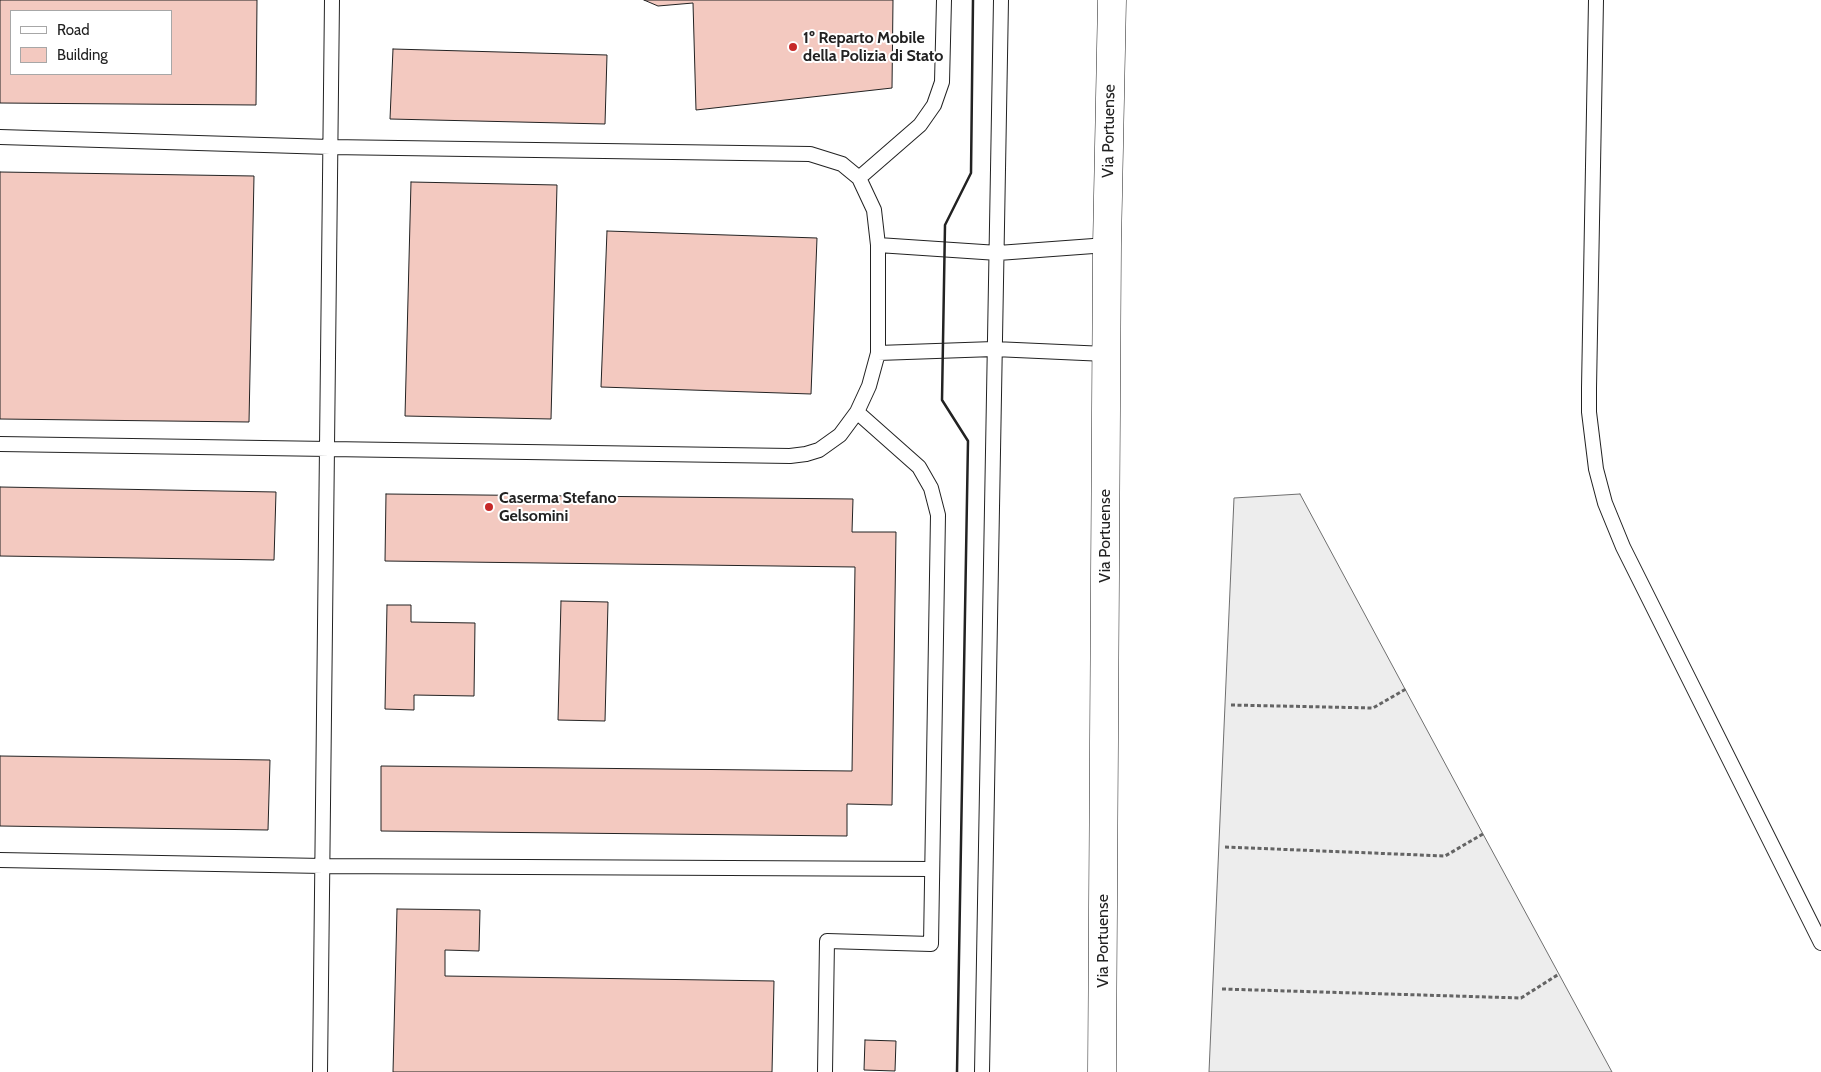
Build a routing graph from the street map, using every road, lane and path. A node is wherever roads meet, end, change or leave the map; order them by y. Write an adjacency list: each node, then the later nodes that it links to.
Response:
1 (332, 0): 7 (lane)
2 (944, 0): 8 (lane)
3 (1001, 0): 11 (lane)
4 (1112, 0): 10 (street, Via Portuense)
5 (1596, 0): 25 (lane)
6 (0, 137): 7 (lane)
7 (330, 147): 8 (lane); 17 (lane)
8 (859, 178): 9 (lane)
9 (878, 245): 11 (lane); 13 (lane)
10 (1107, 245): 11 (lane); 14 (street, Via Portuense)
11 (998, 253): 12 (lane)
12 (994, 350): 13 (lane); 14 (lane); 30 (lane)
13 (878, 353): 15 (lane)
14 (1106, 354): 31 (street, Via Portuense)
15 (857, 412): 17 (lane); 24 (lane)
16 (0, 444): 17 (lane)
17 (327, 450): 23 (lane)
18 (1406, 690): 19 (path)
19 (1231, 705)
20 (1483, 834): 21 (path)
21 (1225, 847)
22 (0, 860): 23 (lane)
23 (323, 866): 24 (lane); 28 (lane)
24 (931, 869): 29 (lane)
25 (1821, 943)
26 (1559, 974): 27 (path)
27 (1222, 989)
28 (320, 1072)
29 (825, 1072)
30 (982, 1072)
31 (1102, 1072)

